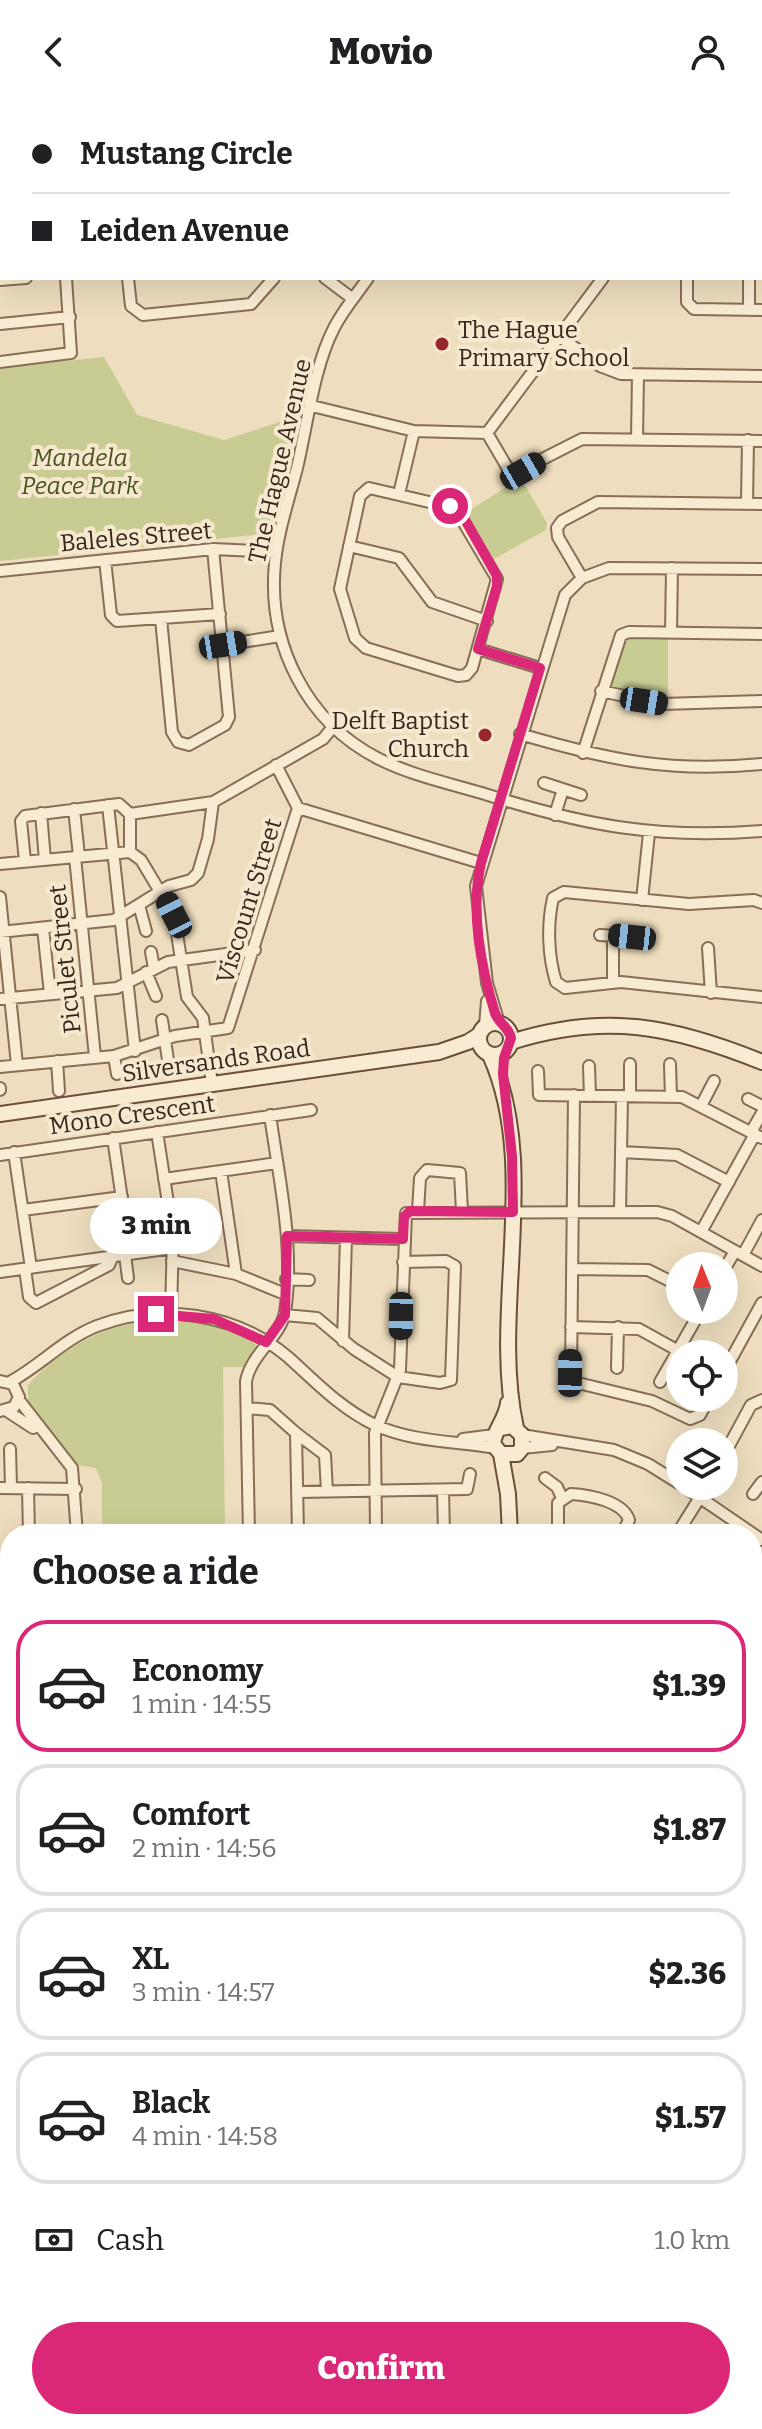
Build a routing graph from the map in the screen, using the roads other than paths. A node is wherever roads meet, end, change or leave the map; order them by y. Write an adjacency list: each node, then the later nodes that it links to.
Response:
1 (66, 280): 12 (street)
2 (128, 280): 3 (street)
3 (272, 280)
4 (328, 280): 9 (street)
5 (367, 280): 9 (street, The Hague Avenue)
6 (602, 280): 14 (street)
7 (687, 280): 10 (street)
8 (749, 280): 10 (street)
9 (353, 299): 18 (street, The Hague Avenue)
10 (749, 310): 11 (street)
11 (762, 310)
12 (70, 317): 13 (street); 15 (street)
13 (0, 324)
14 (560, 337): 16 (street); 20 (street)
15 (0, 362)
16 (638, 375): 17 (street); 21 (street)
17 (762, 376)
18 (312, 406): 19 (street); 29 (street, The Hague Avenue)
19 (414, 431): 20 (street); 24 (street)
20 (487, 433): 21 (street)
21 (637, 439): 22 (street)
22 (748, 440): 23 (street); 25 (street)
23 (762, 441)
24 (399, 494): 27 (street); 37 (street)
25 (747, 504): 26 (street); 34 (street)
26 (762, 504)
27 (349, 546): 37 (street); 42 (street)
28 (213, 549): 29 (street, Baleles Street); 30 (street, Baleles Street); 35 (street)
29 (276, 552): 40 (street, The Hague Avenue)
30 (105, 560): 33 (street, Baleles Street); 36 (street)
31 (672, 568): 32 (street); 34 (street); 38 (street)
32 (762, 569)
33 (0, 571)
34 (582, 578): 43 (street)
35 (220, 614): 36 (street); 41 (street)
36 (161, 619): 41 (street)
37 (487, 621): 42 (street)
38 (671, 633): 39 (street); 44 (street)
39 (762, 634)
40 (280, 636): 41 (street); 46 (street, The Hague Avenue)
41 (223, 645)
42 (478, 649): 43 (street)
43 (540, 668): 47 (street)
44 (601, 691): 45 (street); 48 (street)
45 (762, 701)
46 (333, 727): 50 (street, Viscount Street); 54 (street, The Hague Avenue)
47 (520, 734): 48 (street); 54 (street)
48 (583, 753): 49 (street)
49 (762, 764)
50 (276, 765): 55 (street, Viscount Street); 57 (street, Viscount Street)
51 (544, 783): 52 (street)
52 (563, 789): 53 (street); 61 (street)
53 (581, 795)
54 (500, 799): 61 (street, The Hague Avenue); 69 (street)
55 (213, 802): 60 (street, Viscount Street); 71 (street)
56 (108, 805): 58 (street); 60 (street); 65 (street)
57 (298, 808): 69 (street); 85 (street, Viscount Street)
58 (74, 809): 59 (street); 66 (street, Piculet Street)
59 (41, 813): 67 (street); 68 (street)
60 (130, 814): 64 (street)
61 (555, 815): 63 (street, The Hague Avenue)
62 (762, 831): 63 (street, The Hague Avenue)
63 (649, 833): 73 (street)
64 (130, 852): 65 (street); 71 (street)
65 (112, 853): 66 (street); 76 (street)
66 (77, 856): 67 (street); 77 (street, Piculet Street)
67 (45, 860): 68 (street)
68 (25, 861): 70 (street)
69 (481, 863): 99 (street)
70 (0, 864)
71 (161, 892): 75 (street); 87 (street)
72 (0, 897): 80 (street)
73 (642, 900): 74 (street); 89 (street)
74 (762, 903)
75 (139, 905): 76 (street); 79 (street)
76 (120, 917): 77 (street); 90 (street)
77 (82, 924): 78 (street); 91 (street, Piculet Street)
78 (43, 928): 80 (street); 93 (street)
79 (146, 931)
80 (2, 932): 96 (street)
81 (600, 935): 82 (street)
82 (613, 935): 83 (street); 89 (street)
83 (632, 937)
84 (708, 948): 92 (street)
85 (255, 950): 87 (street); 98 (street, Viscount Street)
86 (151, 952): 88 (street)
87 (181, 960): 88 (street); 98 (street)
88 (150, 970): 90 (street); 94 (street)
89 (613, 981): 92 (street)
90 (127, 983): 91 (street); 101 (street)
91 (89, 990): 93 (street); 105 (street, Piculet Street)
92 (711, 993): 95 (street)
93 (50, 994): 96 (street)
94 (156, 996)
95 (762, 997)
96 (6, 999): 111 (street)
97 (162, 1020): 100 (street)
98 (205, 1032): 100 (street); 117 (street)
99 (498, 1034): 102 (street, Silversands Road); 103 (street, Silversands Road); 103 (street); 108 (street, Silversands Road); 120 (street)
100 (166, 1039): 101 (street); 106 (street)
101 (135, 1051): 104 (street)
102 (439, 1052): 103 (street, Silversands Road); 117 (street, Silversands Road)
103 (487, 1053): 120 (street)
104 (114, 1056): 105 (street); 115 (street)
105 (95, 1057): 107 (street)
106 (168, 1060)
107 (57, 1061): 111 (street); 118 (street)
108 (762, 1062)
109 (630, 1064): 122 (street)
110 (670, 1064): 123 (street)
111 (17, 1065): 113 (street)
112 (589, 1066): 121 (street)
113 (0, 1067)
114 (538, 1071): 119 (street)
115 (117, 1074)
116 (714, 1081): 125 (street)
117 (212, 1084): 129 (street, Silversands Road)
118 (59, 1091)
119 (574, 1095): 121 (street); 146 (street)
120 (503, 1096): 145 (street)
121 (590, 1096): 122 (street)
122 (626, 1096): 123 (street); 135 (street)
123 (671, 1097): 125 (street)
124 (748, 1099): 126 (street)
125 (702, 1104): 132 (street)
126 (762, 1106)
127 (311, 1110): 130 (street, Mono Crescent)
128 (762, 1113): 132 (street)
129 (0, 1114)
130 (270, 1115): 131 (street, Mono Crescent); 137 (street)
131 (157, 1132): 133 (street, Mono Crescent); 139 (street)
132 (756, 1135): 140 (street)
133 (113, 1138): 134 (street, Mono Crescent); 141 (street)
134 (14, 1152): 136 (street, Mono Crescent); 142 (street)
135 (621, 1152): 140 (street); 147 (street)
136 (0, 1155)
137 (277, 1163): 138 (street); 150 (street)
138 (221, 1171): 139 (street); 163 (street)
139 (164, 1179): 153 (street)
140 (729, 1182): 149 (street)
141 (122, 1197): 142 (street); 155 (street)
142 (23, 1210): 160 (street)
143 (418, 1211): 144 (street); 144 (street); 152 (street)
144 (462, 1211): 145 (street)
145 (513, 1212): 146 (street); 195 (street)
146 (573, 1212): 147 (street); 161 (street)
147 (620, 1212): 149 (street)
148 (762, 1220): 154 (street)
149 (701, 1232): 154 (street)
150 (287, 1236): 151 (street); 165 (street)
151 (346, 1238): 152 (street); 174 (street)
152 (403, 1239): 158 (street)
153 (173, 1248): 155 (street); 157 (street)
154 (739, 1253): 159 (street)
155 (127, 1254): 156 (street); 164 (street)
156 (113, 1256): 160 (street); 160 (street)
157 (172, 1261): 163 (street); 170 (street)
158 (403, 1262): 181 (street); 181 (street)
159 (762, 1266)
160 (28, 1268): 162 (street)
161 (572, 1269): 166 (street); 172 (street)
162 (0, 1272)
163 (236, 1274): 168 (street)
164 (128, 1278)
165 (286, 1279): 167 (street); 168 (street)
166 (666, 1279)
167 (309, 1280)
168 (285, 1294): 171 (street)
169 (762, 1303): 177 (street)
170 (171, 1313): 175 (street); 178 (street)
171 (285, 1315): 174 (street); 175 (street)
172 (571, 1327): 173 (street); 187 (street)
173 (618, 1327): 176 (street); 179 (street)
174 (343, 1341): 181 (street)
175 (266, 1342): 186 (street); 191 (street)
176 (666, 1344)
177 (738, 1347)
178 (46, 1357): 182 (street); 184 (street)
179 (617, 1368)
180 (666, 1373): 183 (street)
181 (398, 1377): 191 (street)
182 (5, 1382): 184 (street)
183 (660, 1382)
184 (18, 1395): 188 (street); 193 (street)
185 (762, 1400): 192 (street)
186 (247, 1408): 194 (street); 214 (street)
187 (666, 1408)
188 (2, 1411): 193 (street)
189 (675, 1412): 190 (street)
190 (702, 1412)
191 (377, 1426): 195 (street); 204 (street)
192 (738, 1429)
193 (42, 1433): 203 (street)
194 (296, 1433): 206 (street); 207 (street)
195 (509, 1441): 198 (street); 218 (street)
196 (10, 1449): 201 (street)
197 (470, 1474): 205 (street)
198 (666, 1476)
199 (545, 1478): 209 (street)
200 (762, 1482): 208 (street)
201 (5, 1488): 202 (street)
202 (28, 1488): 203 (street); 212 (street)
203 (76, 1489): 213 (street)
204 (376, 1490): 205 (street); 206 (street); 216 (street)
205 (443, 1490): 217 (street)
206 (327, 1491): 207 (street)
207 (298, 1492): 215 (street)
208 (753, 1494)
209 (562, 1498): 219 (street); 220 (street)
210 (700, 1500): 221 (street)
211 (704, 1500): 222 (street)
212 (29, 1524)
213 (77, 1524)
214 (249, 1524)
215 (298, 1524)
216 (376, 1524)
217 (444, 1524)
218 (510, 1524)
219 (558, 1524)
220 (628, 1524)
221 (684, 1524)
222 (739, 1524)

